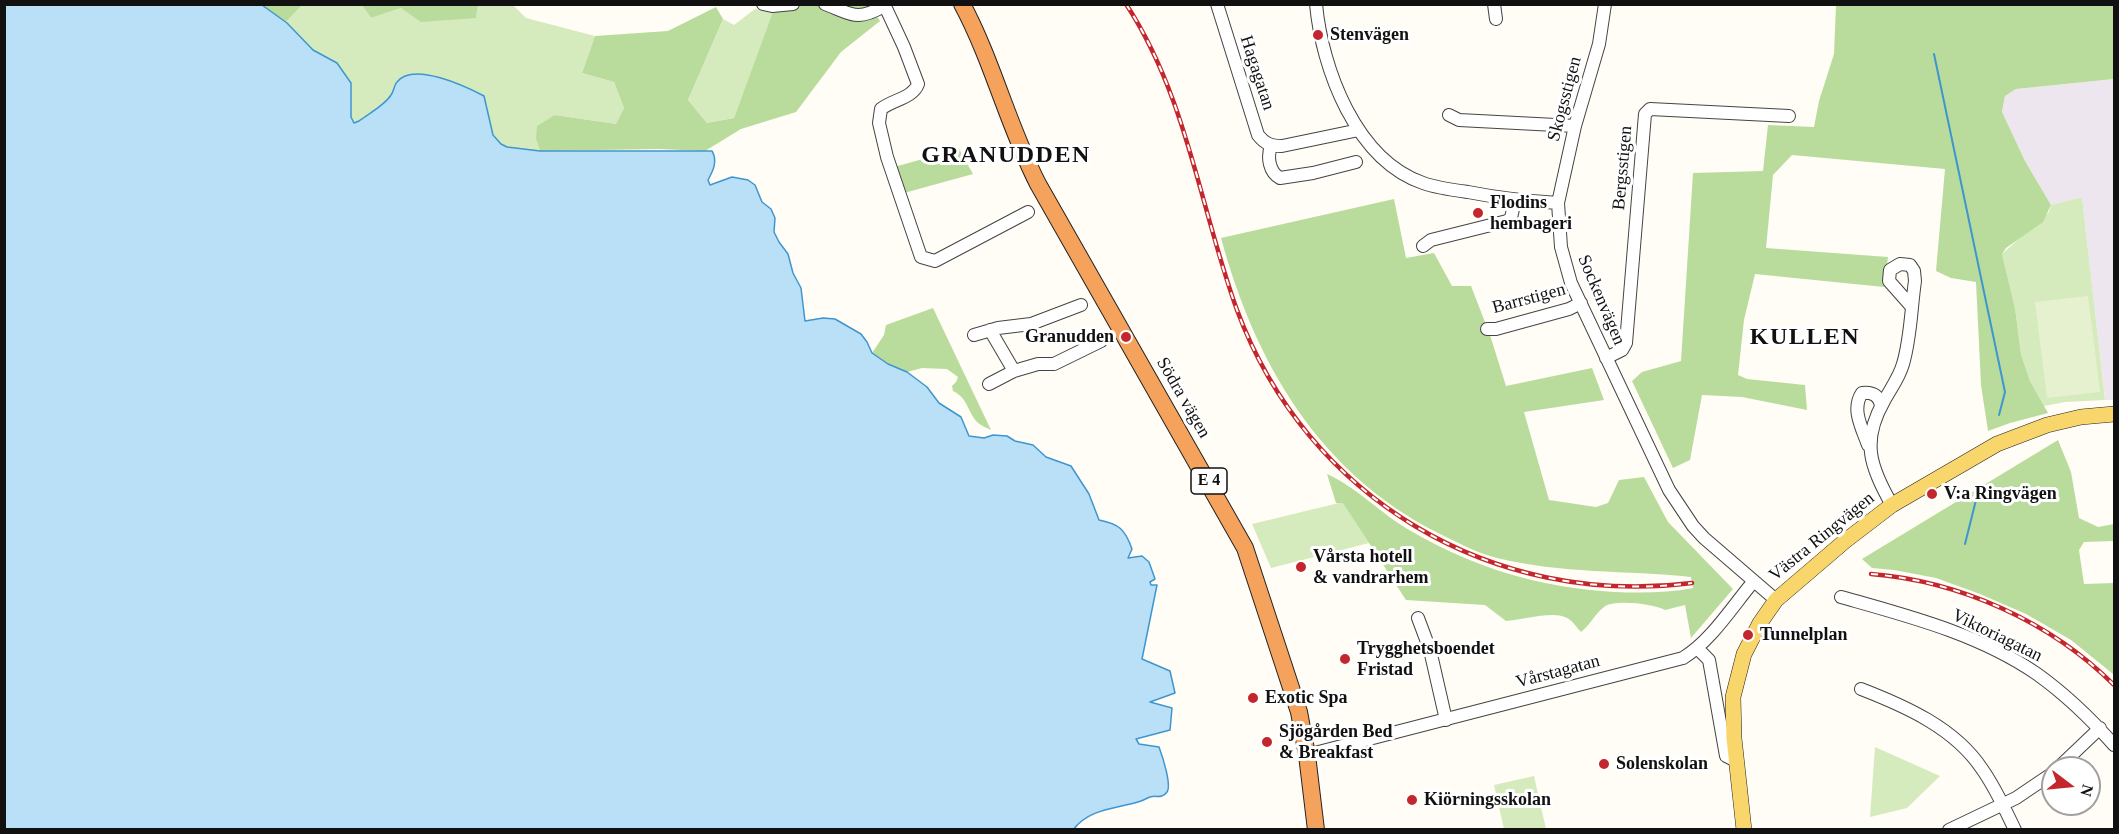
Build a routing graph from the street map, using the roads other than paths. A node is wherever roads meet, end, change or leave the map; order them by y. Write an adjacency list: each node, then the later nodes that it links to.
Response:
1 (763, 4): 2 (street)
2 (792, 4)
3 (825, 4): 9 (street)
4 (962, 4): 44 (highway, Södra vägen / E 4)
5 (1217, 4): 15 (street, Hagagatan)
6 (1316, 4): 14 (street)
7 (1494, 4): 10 (street)
8 (1605, 4): 13 (street, Skogsstigen)
9 (884, 5): 19 (street)
10 (1496, 19)
11 (1449, 115): 13 (street)
12 (1789, 117): 28 (street, Bergsstigen)
13 (1575, 126): 18 (street, Skogsstigen)
14 (1359, 130): 15 (street); 17 (street)
15 (1271, 146): 16 (street, Hagagatan)
16 (1356, 162)
17 (1515, 201): 18 (street); 20 (street)
18 (1558, 203): 21 (street, Sockenvägen)
19 (1028, 212)
20 (1423, 246)
21 (1581, 303): 24 (street, Barrstigen); 28 (street, Sockenvägen)
22 (1081, 305): 25 (street)
23 (1912, 307): 31 (street, Västra Ringvägen)
24 (1486, 329)
25 (990, 330): 26 (street); 29 (street)
26 (974, 335)
27 (1101, 340): 29 (street)
28 (1606, 358): 35 (street, Sockenvägen)
29 (1014, 371): 30 (street)
30 (988, 384)
31 (1881, 406): 33 (street, Västra Ringvägen); 33 (street, Västra Ringvägen)
32 (2115, 414): 34 (main road, Västra Ringvägen)
33 (1869, 451): 34 (street, Västra Ringvägen)
34 (1892, 505): 37 (main road, Västra Ringvägen)
35 (1753, 582): 37 (street, Sockenvägen); 39 (street, Vårstagatan)
36 (1842, 597): 42 (street, Viktoriagatan)
37 (1776, 600): 46 (main road, Västra Ringvägen)
38 (1418, 618): 41 (street)
39 (1697, 648): 41 (street, Vårstagatan); 46 (street)
40 (1861, 689): 48 (street)
41 (1446, 720): 44 (street, Vårstagatan)
42 (2100, 728): 43 (street, Viktoriagatan); 45 (street)
43 (2115, 745)
44 (1306, 754): 49 (highway, Södra vägen / E 4)
45 (2071, 756)
46 (1736, 761): 50 (main road, Västra Ringvägen)
47 (2041, 782): 48 (street)
48 (2003, 805): 51 (street); 52 (street)
49 (1316, 830)
50 (1744, 830)
51 (1948, 830)
52 (2015, 830)

